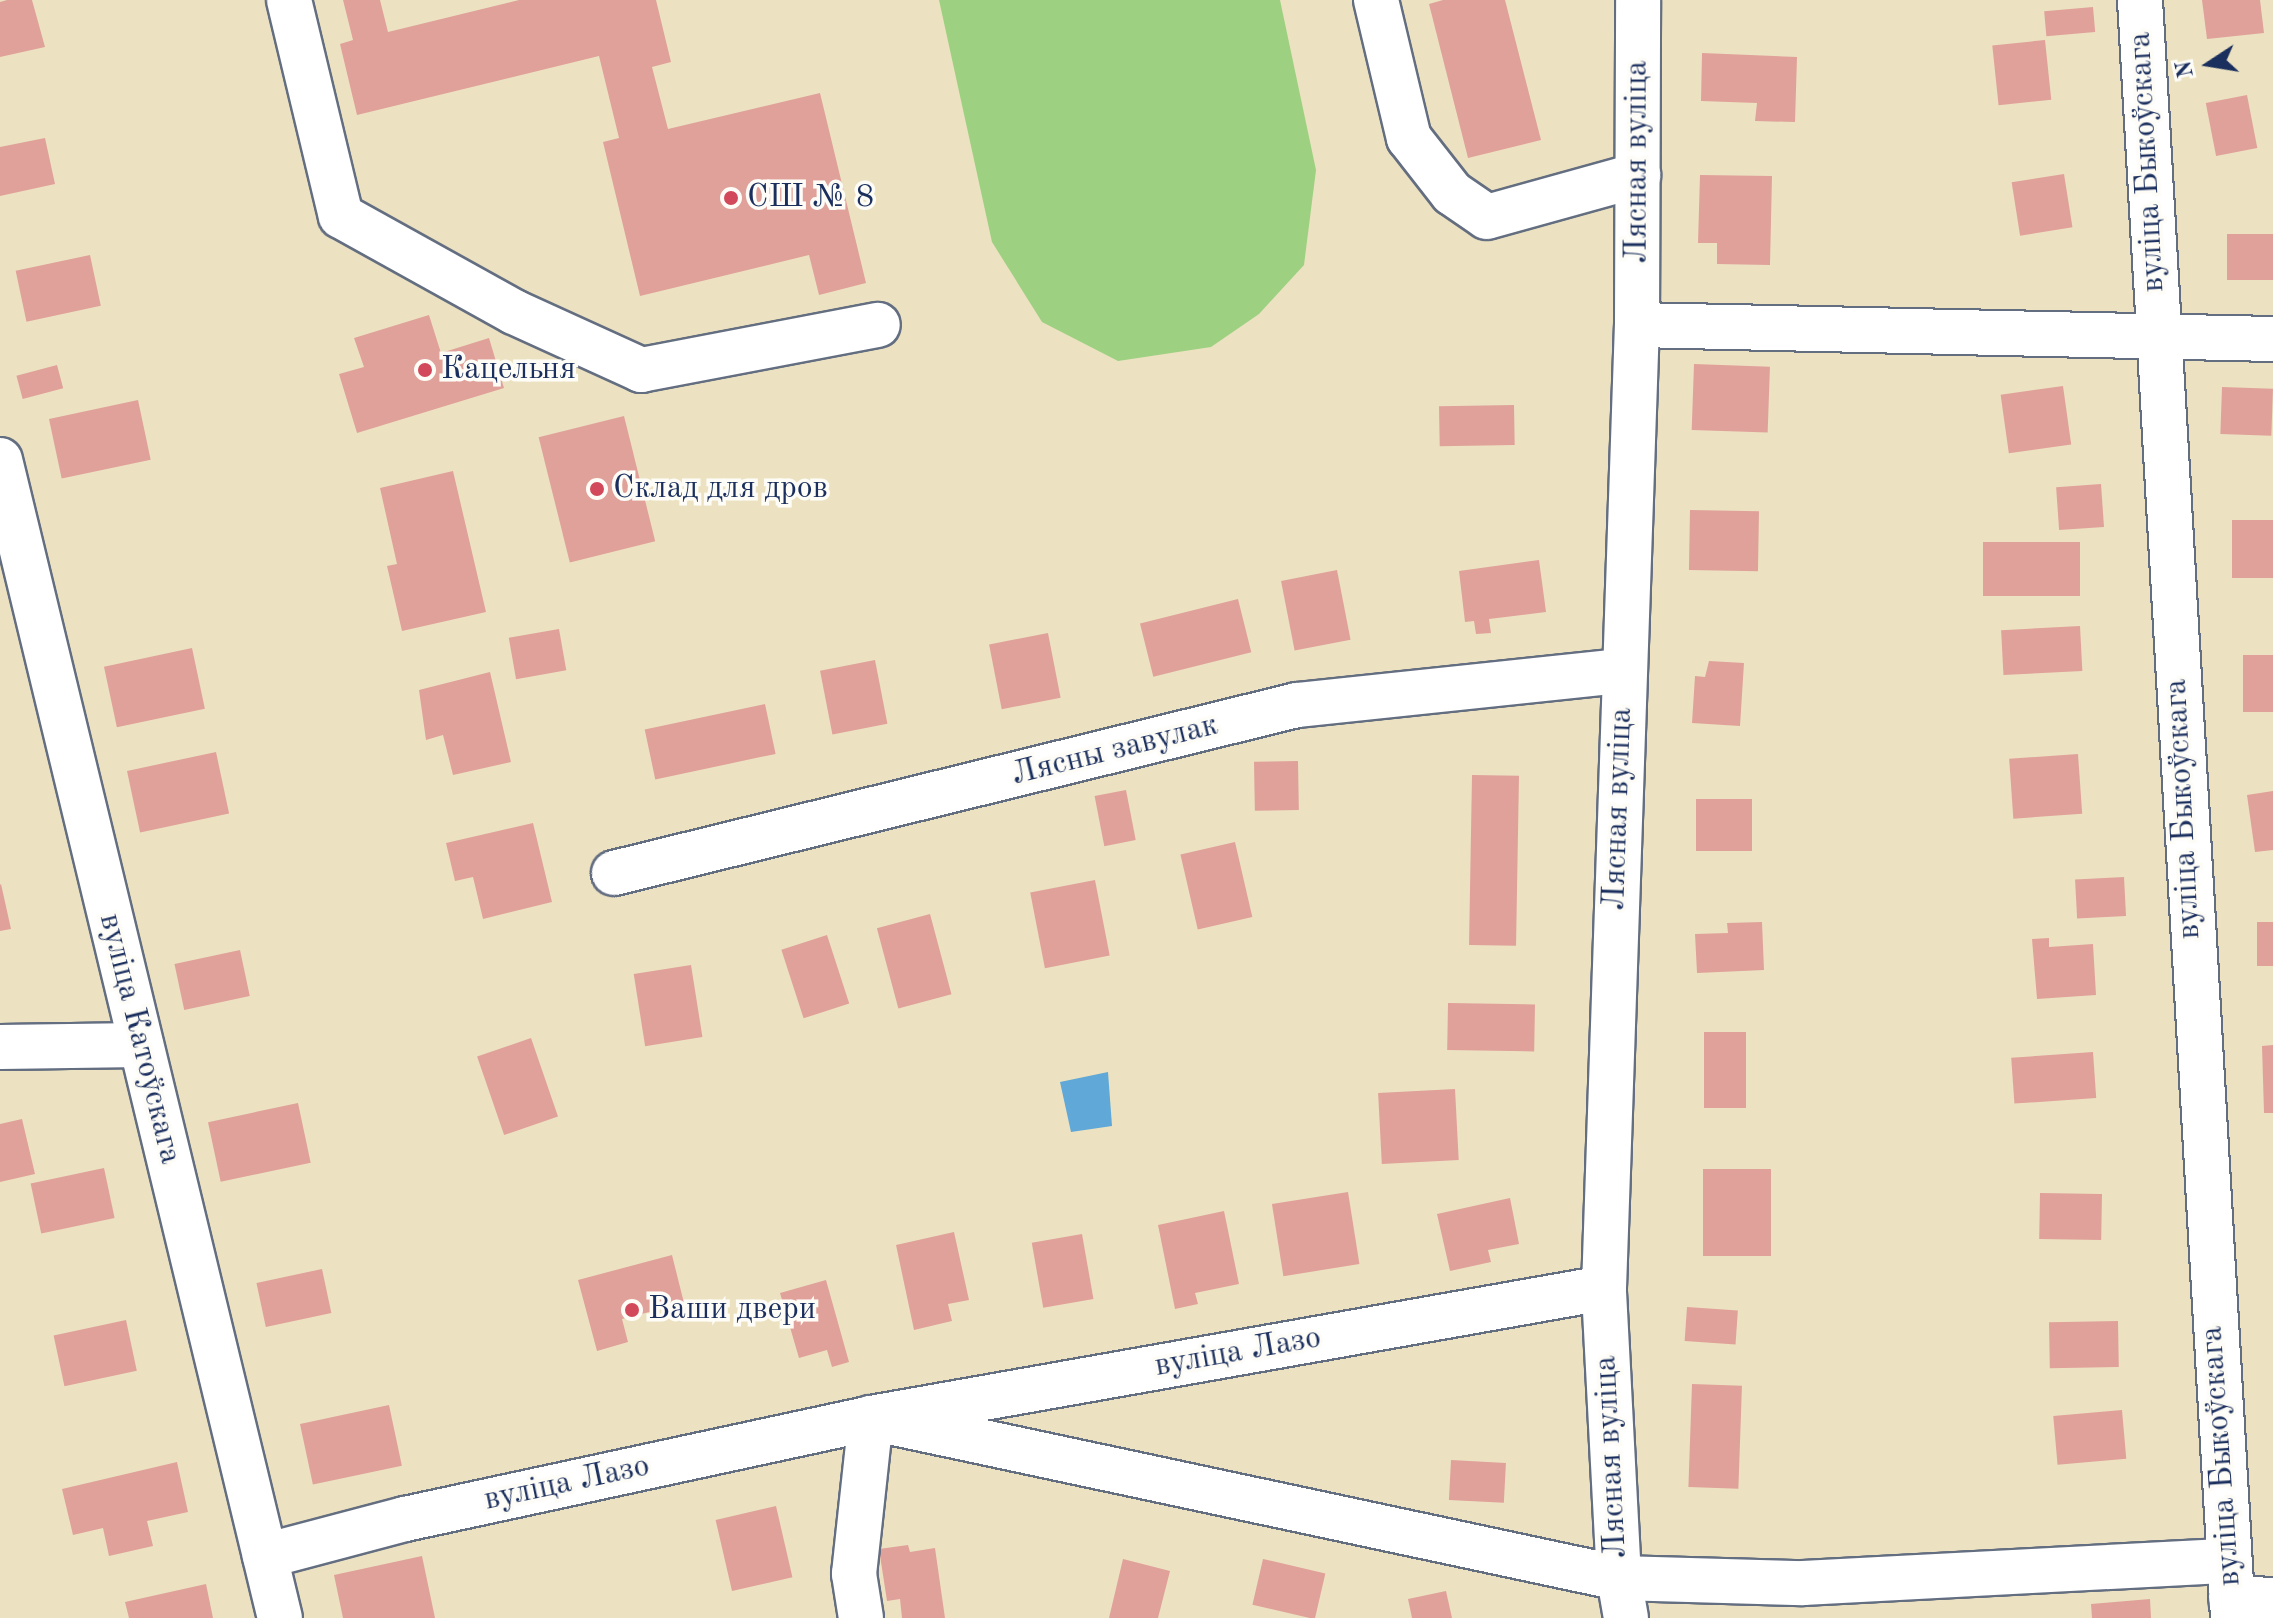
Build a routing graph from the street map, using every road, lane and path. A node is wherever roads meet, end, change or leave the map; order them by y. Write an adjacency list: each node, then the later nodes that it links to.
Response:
1 (289, 0): 6 (street)
2 (1376, 0): 5 (street)
3 (1638, 0): 5 (street, Лясная вуліца)
4 (2140, 0): 8 (street, вуліца Быкоўскага)
5 (1638, 175): 7 (street, Лясная вуліца)
6 (878, 325)
7 (1637, 325): 8 (street); 11 (street, Лясная вуліца)
8 (2157, 335): 9 (street); 18 (street, вуліца Быкоўскага)
9 (2273, 339)
10 (0, 460): 13 (street, вуліца Катоўскага)
11 (1623, 671): 12 (street, Лясны завулак); 15 (street, Лясная вуліца)
12 (614, 873)
13 (141, 1045): 14 (street); 17 (street, вуліца Катоўскага)
14 (0, 1047)
15 (1604, 1288): 16 (street, вуліца Лазо); 19 (street, Лясная вуліца)
16 (871, 1418): 17 (street, вуліца Лазо); 19 (street); 21 (street)
17 (265, 1556): 20 (street, вуліца Катоўскага)
18 (2241, 1594): 19 (street)
19 (1622, 1598)
20 (280, 1618)
21 (861, 1618)

